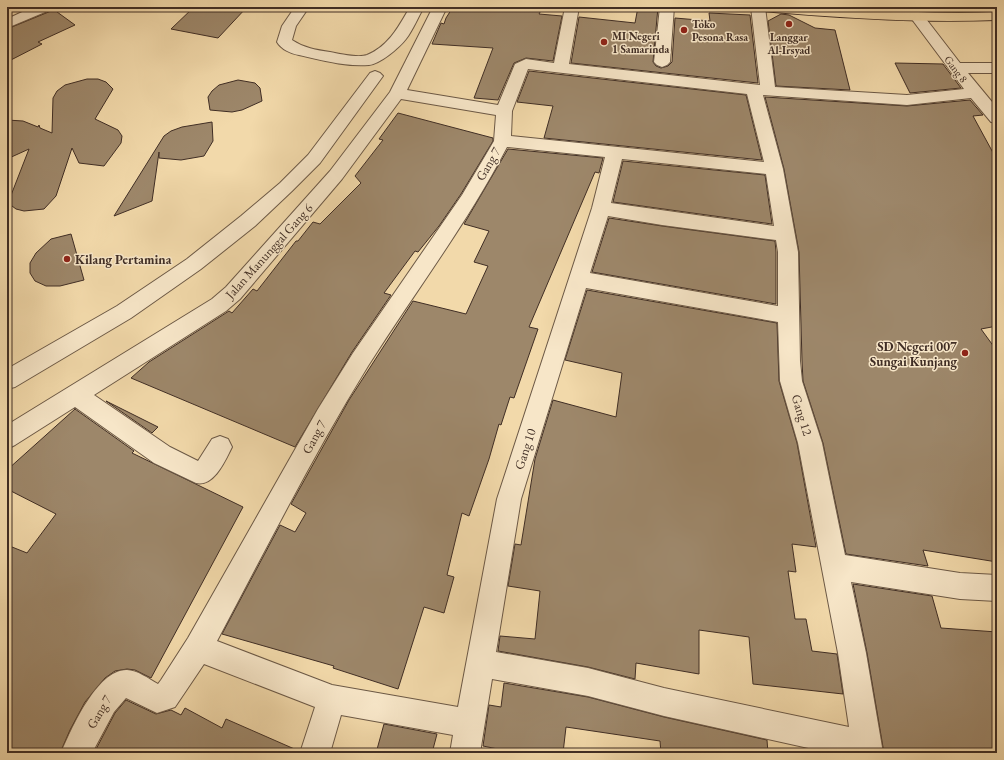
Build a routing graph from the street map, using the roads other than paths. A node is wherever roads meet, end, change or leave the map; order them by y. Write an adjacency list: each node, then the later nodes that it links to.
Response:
1 (45, 7): 11 (street)
2 (302, 7): 3 (street)
3 (417, 7)
4 (440, 7): 18 (street, Jalan Manunggal Gang 6)
5 (572, 7): 15 (street)
6 (667, 7): 12 (street)
7 (758, 7): 17 (street)
8 (762, 7): 10 (highway)
9 (997, 16): 10 (highway)
10 (918, 18): 13 (street, Gang 8)
11 (7, 24)
12 (662, 62)
13 (956, 68): 14 (street); 19 (street, Gang 8)
14 (997, 68)
15 (560, 69): 17 (street); 20 (street, Gang 7)
16 (375, 76): 29 (street)
17 (761, 90): 19 (street); 24 (street, Gang 12)
18 (397, 93): 20 (street); 30 (street, Jalan Manunggal Gang 6)
19 (975, 93): 21 (street, Gang 8)
20 (504, 111): 22 (street, Gang 7)
21 (997, 118)
22 (502, 140): 23 (street); 35 (street, Gang 7)
23 (615, 152): 24 (street); 25 (street, Gang 10)
24 (774, 169): 26 (street, Gang 12)
25 (601, 208): 26 (street); 27 (street, Gang 10)
26 (785, 234): 28 (street, Gang 12)
27 (579, 280): 28 (street); 36 (street, Gang 10)
28 (789, 316): 33 (street, Gang 12)
29 (7, 380)
30 (75, 395): 31 (street, Jalan Manunggal Gang 6); 32 (street)
31 (7, 438)
32 (220, 447)
33 (834, 566): 34 (street); 39 (street, Gang 12)
34 (997, 588)
35 (198, 648): 37 (street); 40 (street, Gang 7)
36 (482, 663): 38 (street, Gang 10); 39 (street)
37 (332, 699): 38 (street); 41 (street)
38 (471, 724): 42 (street, Gang 10)
39 (868, 750)
40 (76, 753)
41 (315, 753)
42 (465, 753)

